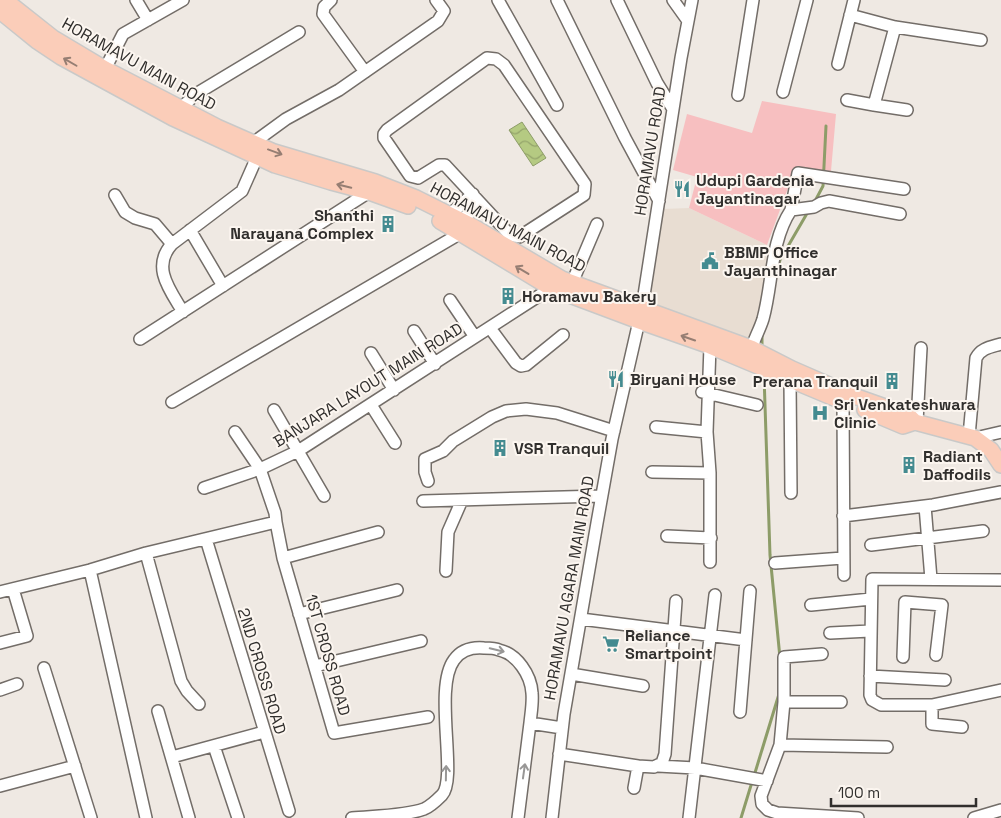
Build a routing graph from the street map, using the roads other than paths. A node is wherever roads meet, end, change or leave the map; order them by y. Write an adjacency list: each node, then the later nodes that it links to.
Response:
1 (136, 0): 15 (street)
2 (183, 0): 15 (street)
3 (331, 0): 21 (street)
4 (436, 0): 21 (street)
5 (498, 0): 26 (street)
6 (557, 0): 36 (street)
7 (617, 0): 29 (street)
8 (673, 0): 16 (street)
9 (692, 0): 16 (street, HORAMAVU ROAD)
10 (753, 0): 24 (street)
11 (807, 0): 23 (street)
12 (854, 0): 14 (street)
13 (5, 4): 22 (main road, HORAMAVU MAIN ROAD)
14 (850, 15): 17 (street); 20 (street)
15 (148, 20): 22 (street)
16 (688, 21): 29 (street, HORAMAVU ROAD)
17 (895, 27): 19 (street); 27 (street)
18 (298, 32): 28 (street)
19 (980, 40)
20 (838, 64)
21 (365, 72): 31 (street)
22 (104, 74): 28 (main road, HORAMAVU MAIN ROAD); 31 (main road, HORAMAVU MAIN ROAD)
23 (783, 92)
24 (738, 95)
25 (847, 100): 27 (street)
26 (557, 105)
27 (874, 105): 30 (street)
28 (180, 109): 31 (main road, HORAMAVU MAIN ROAD)
29 (673, 109): 36 (street, HORAMAVU ROAD)
30 (907, 110)
31 (255, 150): 32 (main road, HORAMAVU MAIN ROAD); 41 (street)
32 (373, 187): 39 (main road, HORAMAVU MAIN ROAD); 39 (main road, HORAMAVU MAIN ROAD); 44 (street)
33 (904, 189): 37 (street)
34 (115, 195): 42 (street)
35 (476, 198): 35 (street); 39 (street)
36 (659, 200): 48 (street, HORAMAVU ROAD)
37 (790, 210): 38 (street); 58 (street)
38 (900, 214)
39 (457, 223): 43 (main road, HORAMAVU MAIN ROAD); 45 (main road, HORAMAVU MAIN ROAD, one-way to 39); 64 (street)
40 (598, 224): 43 (street)
41 (190, 230): 42 (street); 44 (street)
42 (172, 244): 47 (street)
43 (572, 283): 48 (main road, HORAMAVU MAIN ROAD)
44 (223, 286): 47 (street)
45 (551, 288): 48 (main road, HORAMAVU MAIN ROAD); 49 (street, BANJARA LAYOUT MAIN ROAD)
46 (450, 300): 52 (street)
47 (183, 312): 53 (street)
48 (640, 314): 55 (main road, HORAMAVU MAIN ROAD, one-way to 48); 58 (main road, HORAMAVU MAIN ROAD); 71 (street, HORAMAVU AGARA MAIN ROAD)
49 (490, 328): 51 (street); 52 (street, BANJARA LAYOUT MAIN ROAD)
50 (414, 331): 59 (street)
51 (563, 335)
52 (475, 337): 59 (street, BANJARA LAYOUT MAIN ROAD)
53 (140, 339)
54 (1001, 344): 75 (street)
55 (710, 346): 58 (main road, HORAMAVU MAIN ROAD); 63 (street)
56 (921, 348): 69 (street)
57 (371, 353): 62 (street)
58 (754, 354): 60 (main road)
59 (435, 364): 62 (street, BANJARA LAYOUT MAIN ROAD)
60 (775, 367): 61 (main road); 69 (main road)
61 (790, 381): 65 (main road); 85 (street)
62 (394, 390): 66 (street, BANJARA LAYOUT MAIN ROAD)
63 (704, 393): 67 (street); 73 (street)
64 (172, 402)
65 (843, 402): 69 (main road); 91 (street)
66 (371, 405): 76 (street); 77 (street, BANJARA LAYOUT MAIN ROAD)
67 (757, 405)
68 (274, 410): 77 (street)
69 (916, 422): 75 (main road)
70 (656, 427): 73 (street)
71 (614, 430): 82 (street); 87 (street, HORAMAVU AGARA MAIN ROAD)
72 (235, 432): 79 (street)
73 (707, 432): 81 (street)
74 (1001, 432): 75 (street)
75 (972, 437): 78 (main road)
76 (395, 443)
77 (298, 452): 79 (street, BANJARA LAYOUT MAIN ROAD); 86 (street)
78 (1001, 465)
79 (260, 469): 83 (street, BANJARA LAYOUT MAIN ROAD); 92 (street)
80 (652, 472): 81 (street)
81 (710, 473): 97 (street)
82 (428, 481)
83 (204, 488)
84 (1001, 492): 90 (street)
85 (792, 493)
86 (324, 496)
87 (601, 496): 88 (street); 121 (street, HORAMAVU AGARA MAIN ROAD)
88 (462, 500): 89 (street); 106 (street)
89 (423, 501)
90 (925, 506): 91 (street); 96 (street)
91 (844, 516): 102 (street)
92 (276, 522): 98 (street); 101 (street, 1ST CROSS ROAD)
93 (983, 531): 96 (street)
94 (378, 532): 101 (street)
95 (667, 536): 97 (street)
96 (928, 537): 99 (street); 108 (street)
97 (711, 538): 103 (street)
98 (206, 539): 100 (street); 151 (street, 2ND CROSS ROAD)
99 (871, 545)
100 (146, 553): 105 (street); 143 (street)
101 (282, 558): 120 (street, 1ST CROSS ROAD)
102 (843, 558): 104 (street); 107 (street)
103 (710, 562)
104 (776, 563)
105 (90, 570): 111 (street); 168 (street)
106 (446, 571)
107 (844, 576)
108 (931, 579): 109 (street); 110 (street)
109 (903, 580): 116 (street); 118 (street)
110 (1001, 580)
111 (13, 589): 114 (street); 128 (street)
112 (397, 590): 120 (street)
113 (750, 591): 126 (street)
114 (0, 592)
115 (715, 595): 125 (street)
116 (871, 599): 119 (street); 123 (street)
117 (676, 601): 122 (street)
118 (905, 602): 130 (street); 131 (street)
119 (811, 605)
120 (299, 614): 132 (street, 1ST CROSS ROAD)
121 (580, 619): 122 (street); 134 (street, HORAMAVU AGARA MAIN ROAD)
122 (674, 631): 125 (street); 159 (street)
123 (870, 631): 124 (street); 135 (street)
124 (830, 634)
125 (710, 635): 126 (street); 160 (street)
126 (746, 640): 146 (street)
127 (421, 641): 132 (street)
128 (0, 643)
129 (822, 654): 141 (street)
130 (936, 656)
131 (903, 657)
132 (315, 666): 147 (street, 1ST CROSS ROAD)
133 (44, 668): 157 (street)
134 (571, 674): 138 (street); 150 (street, HORAMAVU AGARA MAIN ROAD)
135 (870, 676): 136 (street); 144 (street)
136 (945, 680)
137 (17, 684): 139 (street)
138 (643, 686)
139 (0, 690)
140 (1001, 690): 144 (street)
141 (784, 702): 142 (street); 152 (street)
142 (841, 702)
143 (199, 704)
144 (932, 705): 149 (street)
145 (158, 711): 156 (street)
146 (740, 712)
147 (428, 716)
148 (530, 723): 150 (street); 166 (street, one-way to 148); 172 (street, one-way to 148)
149 (962, 727)
150 (562, 728): 155 (street, HORAMAVU AGARA MAIN ROAD)
151 (264, 732): 153 (street); 165 (street, 2ND CROSS ROAD)
152 (780, 745): 154 (street); 161 (street)
153 (214, 746): 156 (street); 170 (street)
154 (887, 747)
155 (560, 754): 158 (street); 173 (street, HORAMAVU AGARA MAIN ROAD)
156 (172, 758): 169 (street)
157 (75, 766): 162 (street); 167 (street)
158 (638, 766): 159 (street); 163 (street)
159 (658, 766): 160 (street)
160 (695, 768): 161 (street); 174 (street)
161 (758, 779): 175 (street)
162 (0, 786)
163 (634, 788)
164 (1001, 810): 176 (street)
165 (288, 811)
166 (426, 813): 171 (street)
167 (91, 818)
168 (146, 818)
169 (189, 818)
170 (238, 818)
171 (352, 818)
172 (518, 818)
173 (552, 818)
174 (689, 818)
175 (858, 818)
176 (974, 818)

